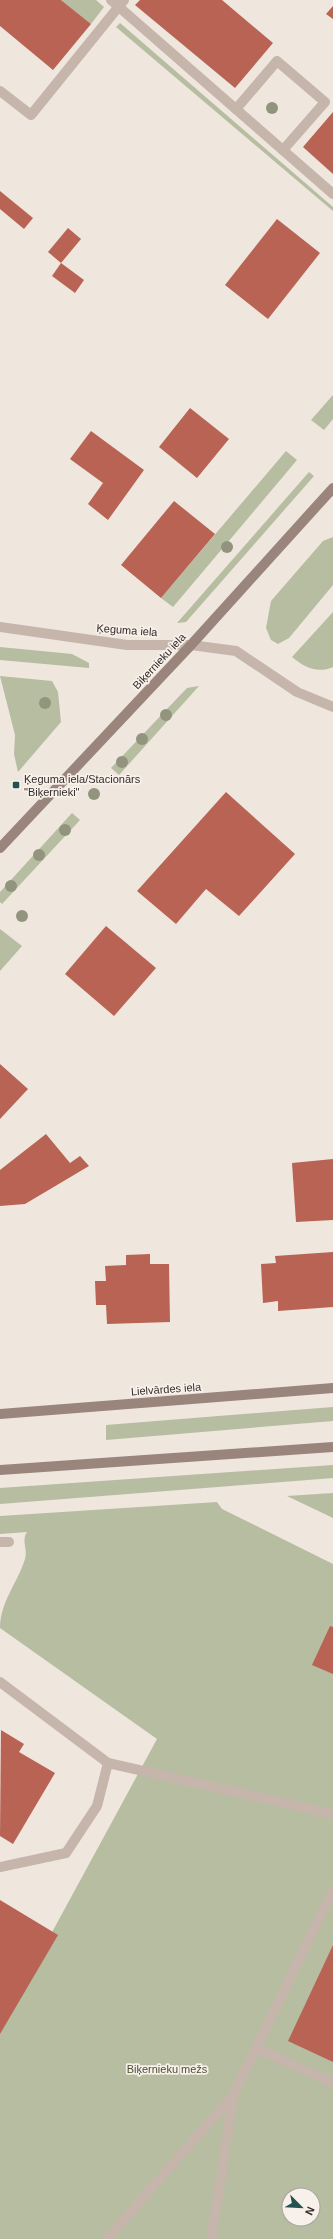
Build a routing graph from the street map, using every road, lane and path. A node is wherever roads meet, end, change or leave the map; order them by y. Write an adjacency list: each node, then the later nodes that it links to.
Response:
1 (118, 2): 2 (street); 3 (street)
2 (0, 91)
3 (236, 109): 4 (street); 4 (street)
4 (283, 150): 5 (street)
5 (333, 194)
6 (333, 488): 8 (main road, Biķernieku iela)
7 (0, 627): 8 (street, Ķeguma iela)
8 (191, 646): 9 (street, Ķeguma iela); 10 (main road, Biķernieku iela)
9 (333, 707)
10 (0, 848)
11 (333, 1388): 12 (main road, Lielvārdes iela)
12 (0, 1414)
13 (333, 1447): 14 (main road)
14 (0, 1470)
15 (0, 1682): 16 (street)
16 (108, 1763): 17 (street); 18 (street)
17 (333, 1814)
18 (0, 1867)
19 (333, 1890): 20 (street)
20 (256, 2048): 21 (street); 22 (street)
21 (333, 2083)
22 (234, 2093): 23 (street); 24 (street)
23 (107, 2239)
24 (211, 2239)

